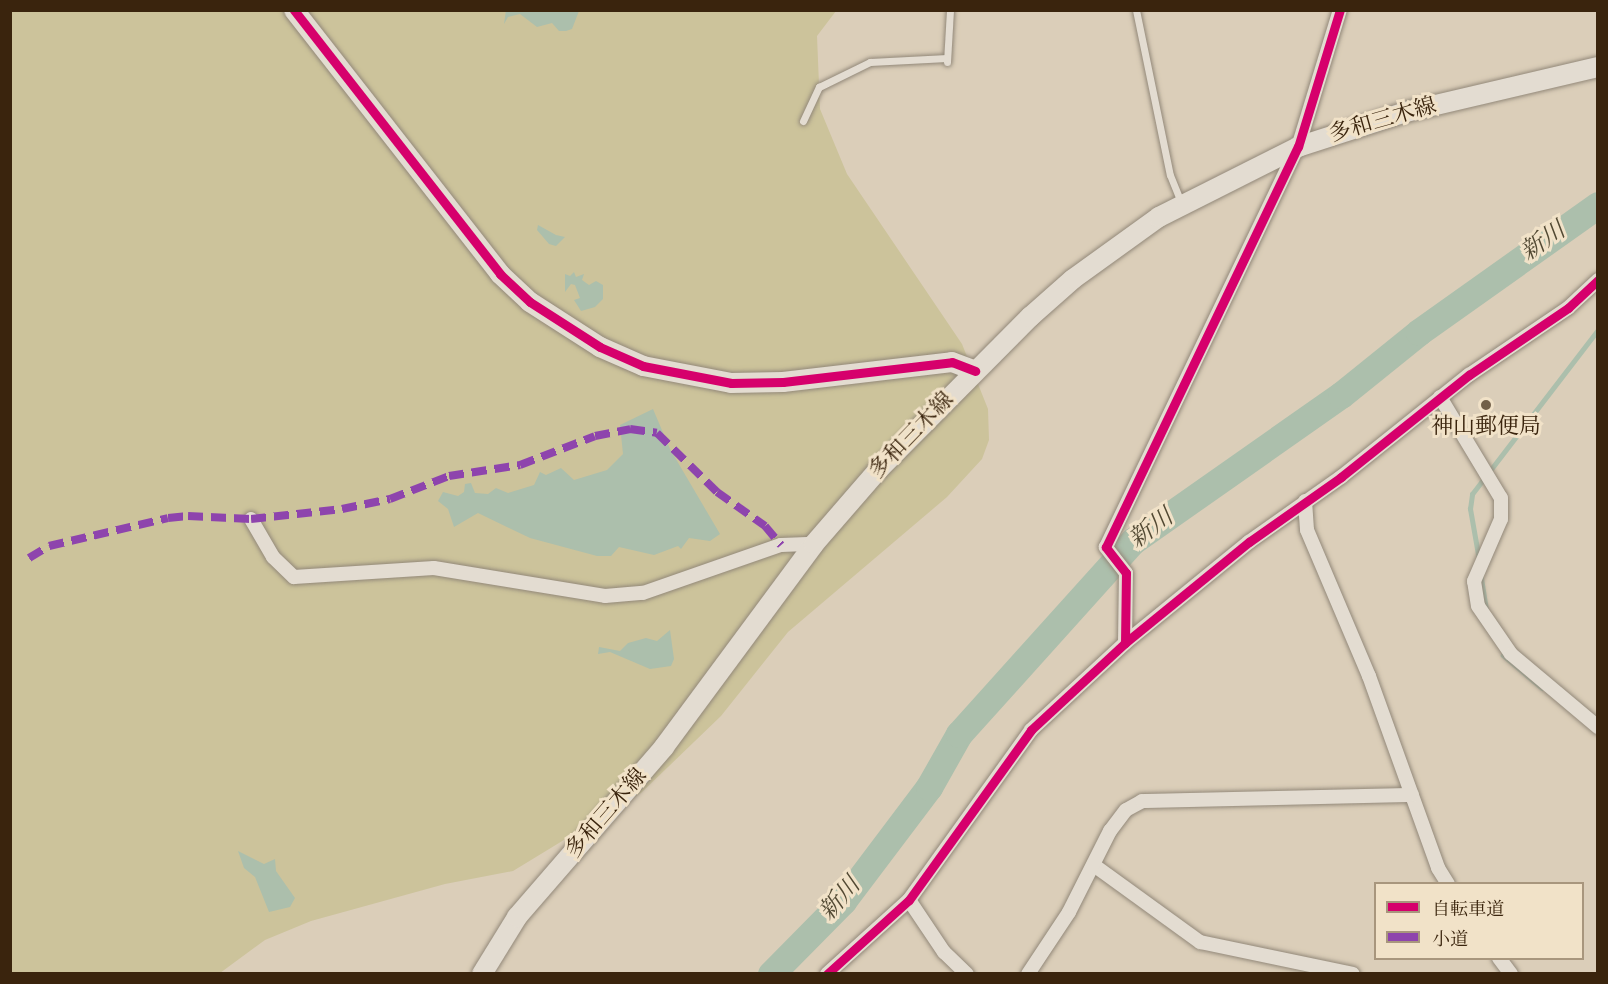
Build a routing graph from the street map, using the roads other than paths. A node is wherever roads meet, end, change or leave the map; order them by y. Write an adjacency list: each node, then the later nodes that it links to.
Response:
1 (294, 10): 10 (main road)
2 (950, 10): 6 (lane)
3 (1136, 10): 8 (lane)
4 (1340, 10): 7 (street)
5 (1598, 67): 7 (main road, 多和三木線)
6 (803, 122)
7 (1298, 147): 8 (main road, 多和三木線); 15 (street)
8 (1182, 204): 10 (main road, 多和三木線)
9 (1598, 280): 11 (street)
10 (975, 371): 14 (main road, 多和三木線)
11 (1440, 397): 12 (street); 16 (street)
12 (1305, 501): 15 (street); 17 (street)
13 (251, 519): 14 (street)
14 (814, 544): 22 (main road, 多和三木線)
15 (1125, 643): 20 (street)
16 (1598, 727)
17 (1412, 795): 18 (street); 19 (street)
18 (1095, 866): 25 (street); 26 (street)
19 (1447, 882)
20 (909, 900): 23 (street); 24 (street)
21 (1500, 960): 27 (street)
22 (482, 974)
23 (827, 974)
24 (967, 974)
25 (1028, 974)
26 (1353, 974)
27 (1510, 974)

